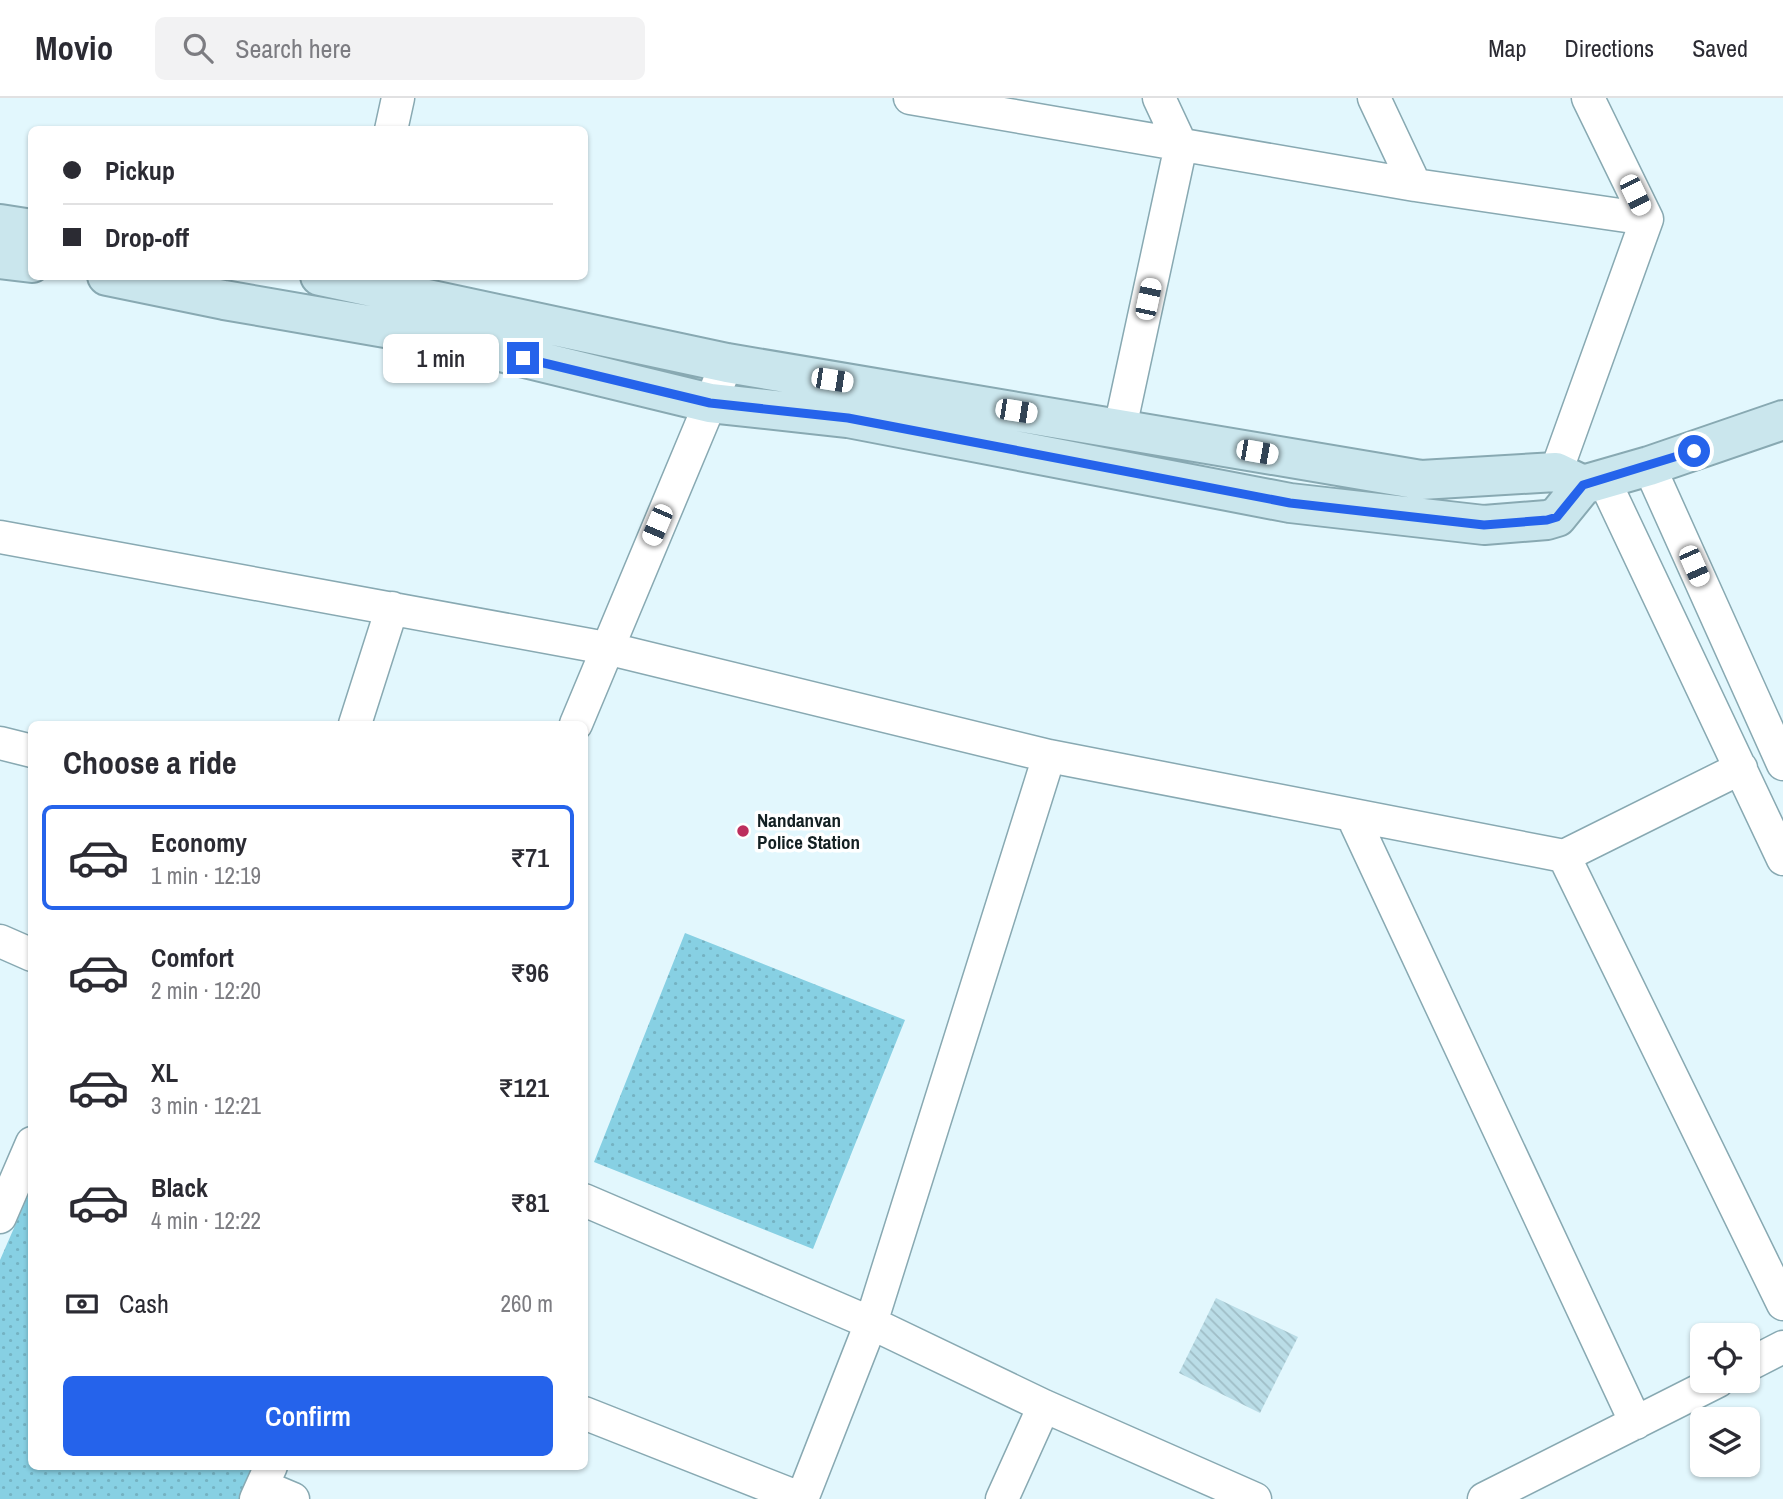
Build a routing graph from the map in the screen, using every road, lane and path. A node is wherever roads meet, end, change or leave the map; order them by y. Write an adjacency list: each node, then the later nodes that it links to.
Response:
1 (398, 98): 7 (street)
2 (909, 98): 6 (street)
3 (1159, 98): 8 (street)
4 (1374, 98): 9 (street)
5 (1587, 98): 10 (street)
6 (979, 104): 8 (street)
7 (392, 126)
8 (1181, 145): 9 (street); 21 (street)
9 (1415, 185): 10 (street)
10 (1647, 219): 23 (street)
11 (0, 224): 12 (street)
12 (28, 228)
13 (0, 259): 14 (street)
14 (28, 262)
15 (128, 280): 17 (street)
16 (359, 280): 17 (street); 18 (street)
17 (349, 322): 19 (street)
18 (727, 363): 19 (street); 21 (street)
19 (710, 403): 23 (street); 26 (street)
20 (1783, 419): 22 (street)
21 (1120, 428): 23 (street)
22 (1649, 466): 23 (street); 32 (street)
23 (1581, 479): 33 (street)
24 (0, 537): 25 (street)
25 (393, 608): 26 (street); 27 (street)
26 (606, 648): 28 (street); 31 (street)
27 (356, 721)
28 (577, 721)
29 (0, 743): 30 (street)
30 (28, 750)
31 (1049, 756): 34 (street); 43 (street)
32 (1783, 764)
33 (1741, 768): 35 (street); 36 (street)
34 (1352, 815): 35 (street); 49 (street)
35 (1564, 856): 42 (street)
36 (1783, 859)
37 (0, 941): 38 (street)
38 (28, 953)
39 (28, 1152): 41 (street)
40 (588, 1202): 43 (street)
41 (0, 1217)
42 (1783, 1304)
43 (871, 1324): 47 (street); 53 (street)
44 (1783, 1348): 45 (street)
45 (1760, 1359)
46 (1695, 1393): 49 (street)
47 (1044, 1406): 51 (street); 54 (street)
48 (588, 1415): 53 (street)
49 (1636, 1423): 56 (street)
50 (263, 1484): 52 (street)
51 (1206, 1489): 55 (street)
52 (293, 1499)
53 (802, 1499)
54 (1002, 1499)
55 (1255, 1499)
56 (1484, 1499)

